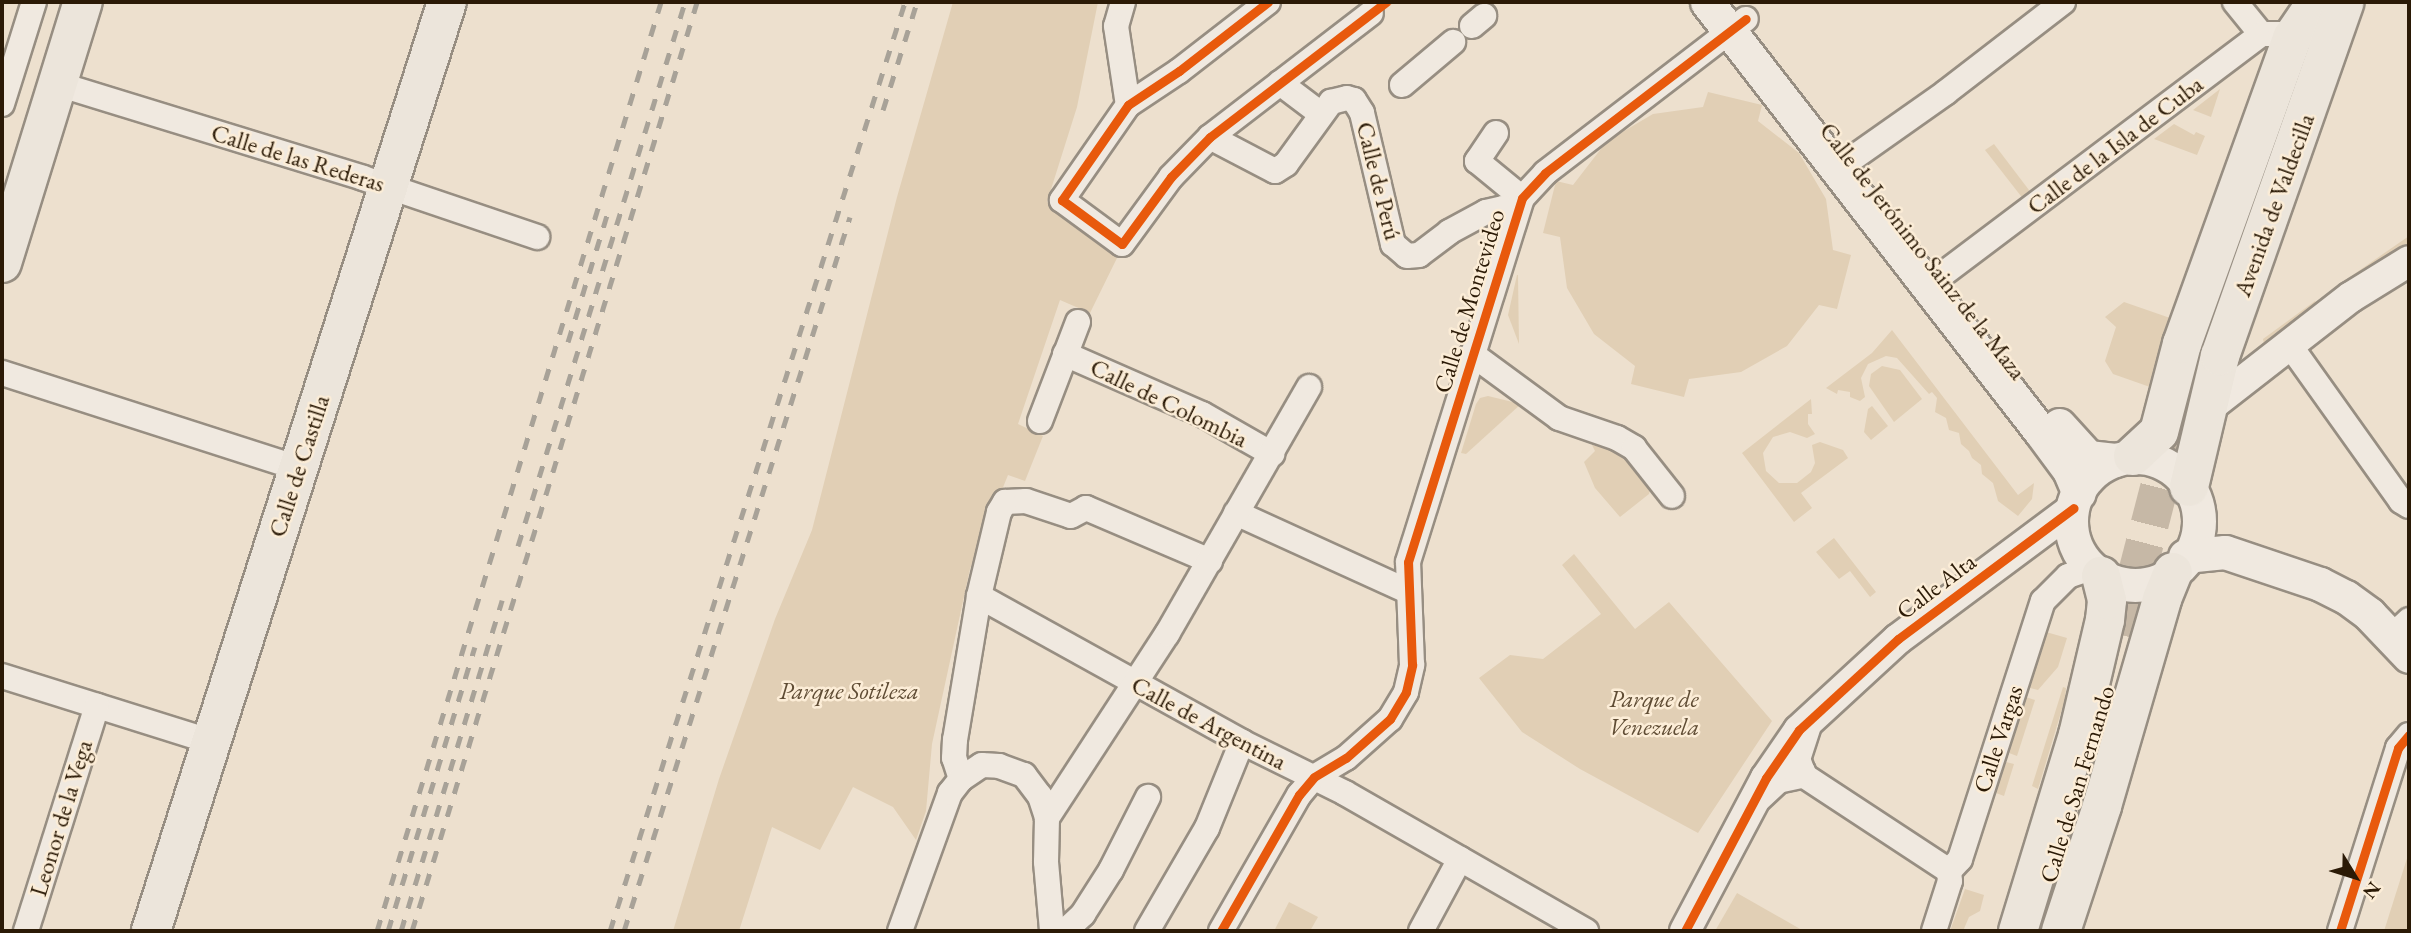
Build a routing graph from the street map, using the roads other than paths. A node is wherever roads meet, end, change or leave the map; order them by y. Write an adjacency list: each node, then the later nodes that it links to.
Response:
1 (34, 2): 17 (street)
2 (83, 2): 15 (main road)
3 (447, 2): 23 (main road, Calle de Castilla)
4 (1124, 2): 18 (street)
5 (1268, 2): 18 (street)
6 (1706, 2): 11 (main road, Calle de Jerónimo Sainz de la Maza)
7 (2063, 2): 22 (street)
8 (2235, 2): 12 (street)
9 (2328, 2): 12 (main road); 30 (main road, Avenida de Valdecilla); 36 (main road, Avenida de Valdecilla)
10 (1371, 13): 14 (street)
11 (1736, 17): 22 (main road, Calle de Jerónimo Sainz de la Maza); 24 (street, Calle de Montevideo); 40 (main road, Calle de Jerónimo Sainz de la Maza)
12 (2276, 36): 28 (street, Calle de la Isla de Cuba); 39 (main road)
13 (1453, 41): 16 (street)
14 (1280, 83): 19 (street, Calle de Perú); 21 (street)
15 (58, 84): 23 (street, Calle de las Rederas); 27 (main road)
16 (1402, 85)
17 (2, 104)
18 (1128, 105): 21 (street)
19 (1321, 114): 21 (street, Calle de Perú); 24 (street, Calle de Perú)
20 (1496, 133): 24 (street)
21 (1210, 137)
22 (1853, 158): 28 (main road, Calle de Jerónimo Sainz de la Maza)
23 (388, 186): 25 (street, Calle de las Rederas); 41 (main road, Calle de Castilla)
24 (1519, 204): 33 (street, Calle de Montevideo)
25 (537, 237)
26 (2409, 261): 31 (street)
27 (2, 262)
28 (1943, 274): 39 (main road, Calle de Jerónimo Sainz de la Maza)
29 (1078, 323): 32 (street, Calle de Colombia)
30 (2206, 337)
31 (2290, 344): 36 (street); 44 (street)
32 (1065, 354): 37 (street, Calle de Colombia); 38 (street, Calle de Colombia)
33 (1472, 354): 42 (street); 51 (street, Calle de Montevideo)
34 (2, 373): 41 (street)
35 (1309, 387): 38 (street, Calle de Colombia)
36 (2207, 409): 43 (main road, Avenida de Valdecilla)
37 (1040, 421)
38 (1272, 454): 46 (street, Calle de Colombia)
39 (2124, 458): 43 (main road); 45 (main road)
40 (2063, 462): 45 (main road, Calle de Jerónimo Sainz de la Maza); 45 (street)
41 (298, 468): 59 (main road, Calle de Castilla)
42 (1672, 496)
43 (2194, 505): 47 (main road); 49 (main road)
44 (2409, 506)
45 (2067, 510): 50 (main road); 56 (street, Calle Alta)
46 (1236, 513): 48 (street, Calle de Colombia); 51 (street)
47 (2225, 552): 49 (main road); 53 (main road)
48 (1210, 561): 52 (street); 55 (street, Calle de Colombia)
49 (2179, 564): 50 (main road); 83 (main road)
50 (2096, 572): 68 (street, Calle Vargas); 80 (main road)
51 (1407, 591): 62 (street, Calle de Montevideo)
52 (979, 596): 55 (street, Calle de Argentina); 63 (street)
53 (2403, 638)
54 (2, 676): 57 (street)
55 (1135, 684): 60 (street, Calle de Argentina); 66 (street, Calle de Colombia)
56 (1827, 701): 61 (street, Calle Alta); 65 (street, Calle Alta)
57 (97, 706): 59 (street); 69 (street, Leonor de la Vega)
58 (2409, 735): 84 (street)
59 (213, 742): 70 (main road, Calle de Castilla)
60 (1242, 743): 62 (street, Calle de Argentina); 74 (street)
61 (1800, 773): 65 (street, Calle Alta); 68 (street)
62 (1314, 777): 67 (street, Calle de Argentina); 75 (street)
63 (961, 779): 66 (street); 71 (street)
64 (1148, 797): 73 (street)
65 (1756, 799): 78 (street, Calle Alta)
66 (1047, 818): 72 (street)
67 (1460, 859): 76 (street); 77 (street, Calle de Argentina)
68 (1949, 871): 79 (street, Calle Vargas)
69 (26, 931)
70 (151, 931)
71 (900, 931)
72 (1052, 931)
73 (1065, 931)
74 (1147, 931)
75 (1221, 931)
76 (1421, 931)
77 (1586, 931)
78 (1685, 931)
79 (1934, 931)
80 (2018, 931)
81 (2031, 931): 82 (main road, Calle de San Fernando)
82 (2047, 931)
83 (2061, 931)
84 (2340, 931)

